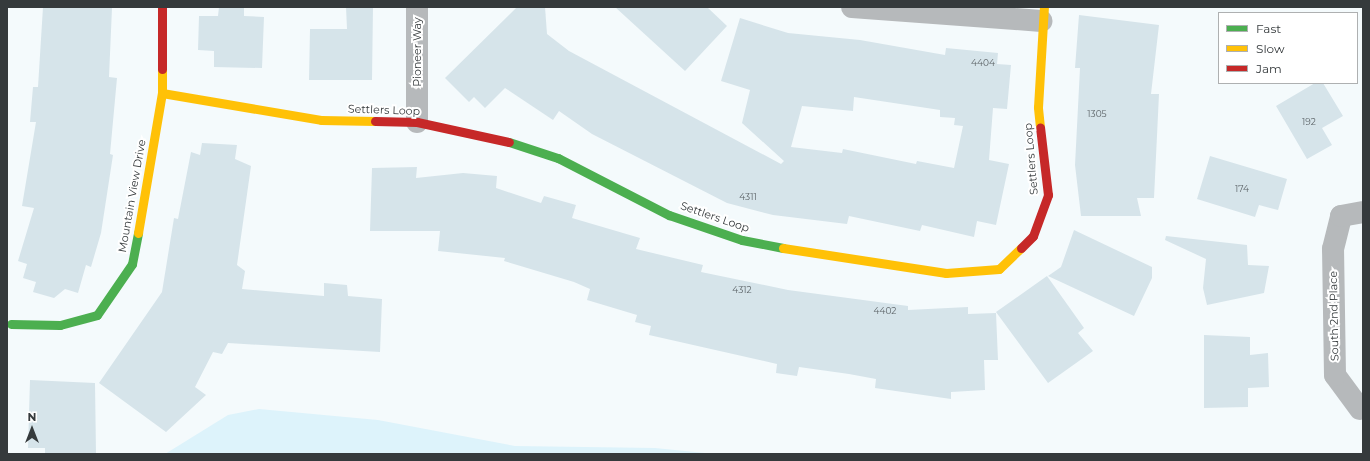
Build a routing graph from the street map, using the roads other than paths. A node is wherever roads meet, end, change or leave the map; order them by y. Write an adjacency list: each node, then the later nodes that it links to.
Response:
1 (162, 7): 5 (street, Mountain View Drive)
2 (417, 7): 6 (street, Pioneer Way)
3 (852, 7): 4 (street)
4 (1042, 14): 6 (street, Settlers Loop)
5 (162, 93): 6 (street, Settlers Loop); 8 (street, Mountain View Drive)
6 (417, 122)
7 (1363, 212): 9 (street, South 2nd Place)
8 (11, 324)
9 (1360, 409)

